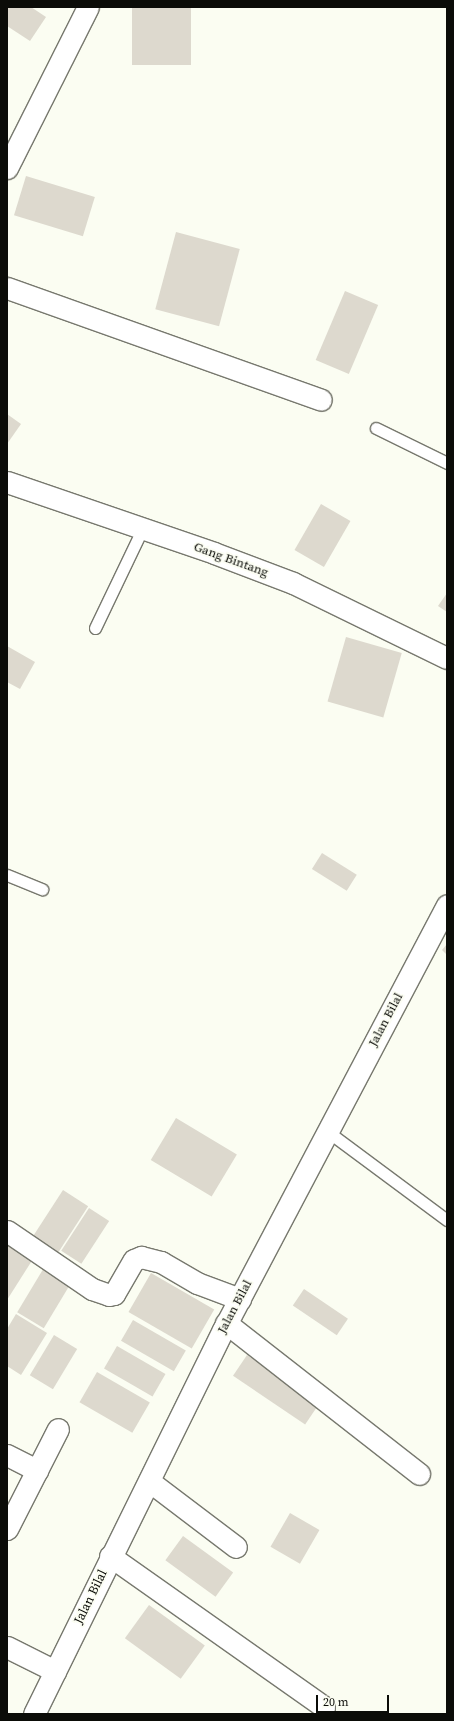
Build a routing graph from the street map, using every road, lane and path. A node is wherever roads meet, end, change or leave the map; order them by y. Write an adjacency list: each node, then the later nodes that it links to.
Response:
1 (88, 7): 2 (street)
2 (7, 168)
3 (7, 288): 4 (street)
4 (321, 400)
5 (376, 428): 6 (lane)
6 (447, 463)
7 (7, 482): 8 (street, Gang Bintang)
8 (142, 530): 9 (lane); 10 (street, Gang Bintang)
9 (95, 628)
10 (447, 658)
11 (7, 875): 12 (lane)
12 (42, 889)
13 (447, 905): 14 (street, Jalan Bilal)
14 (327, 1131): 15 (lane); 17 (street, Jalan Bilal)
15 (447, 1220)
16 (7, 1231): 17 (street)
17 (240, 1299): 18 (street, Jalan Bilal)
18 (226, 1323): 22 (street); 23 (street, Jalan Bilal)
19 (58, 1429): 21 (street)
20 (7, 1455): 21 (street)
21 (37, 1470): 24 (street)
22 (419, 1474)
23 (149, 1481): 25 (street); 26 (street, Jalan Bilal)
24 (7, 1529)
25 (236, 1547)
26 (110, 1556): 28 (street, Jalan Bilal); 29 (street)
27 (7, 1647): 28 (street)
28 (55, 1671): 30 (street, Jalan Bilal)
29 (324, 1707)
30 (34, 1714)

